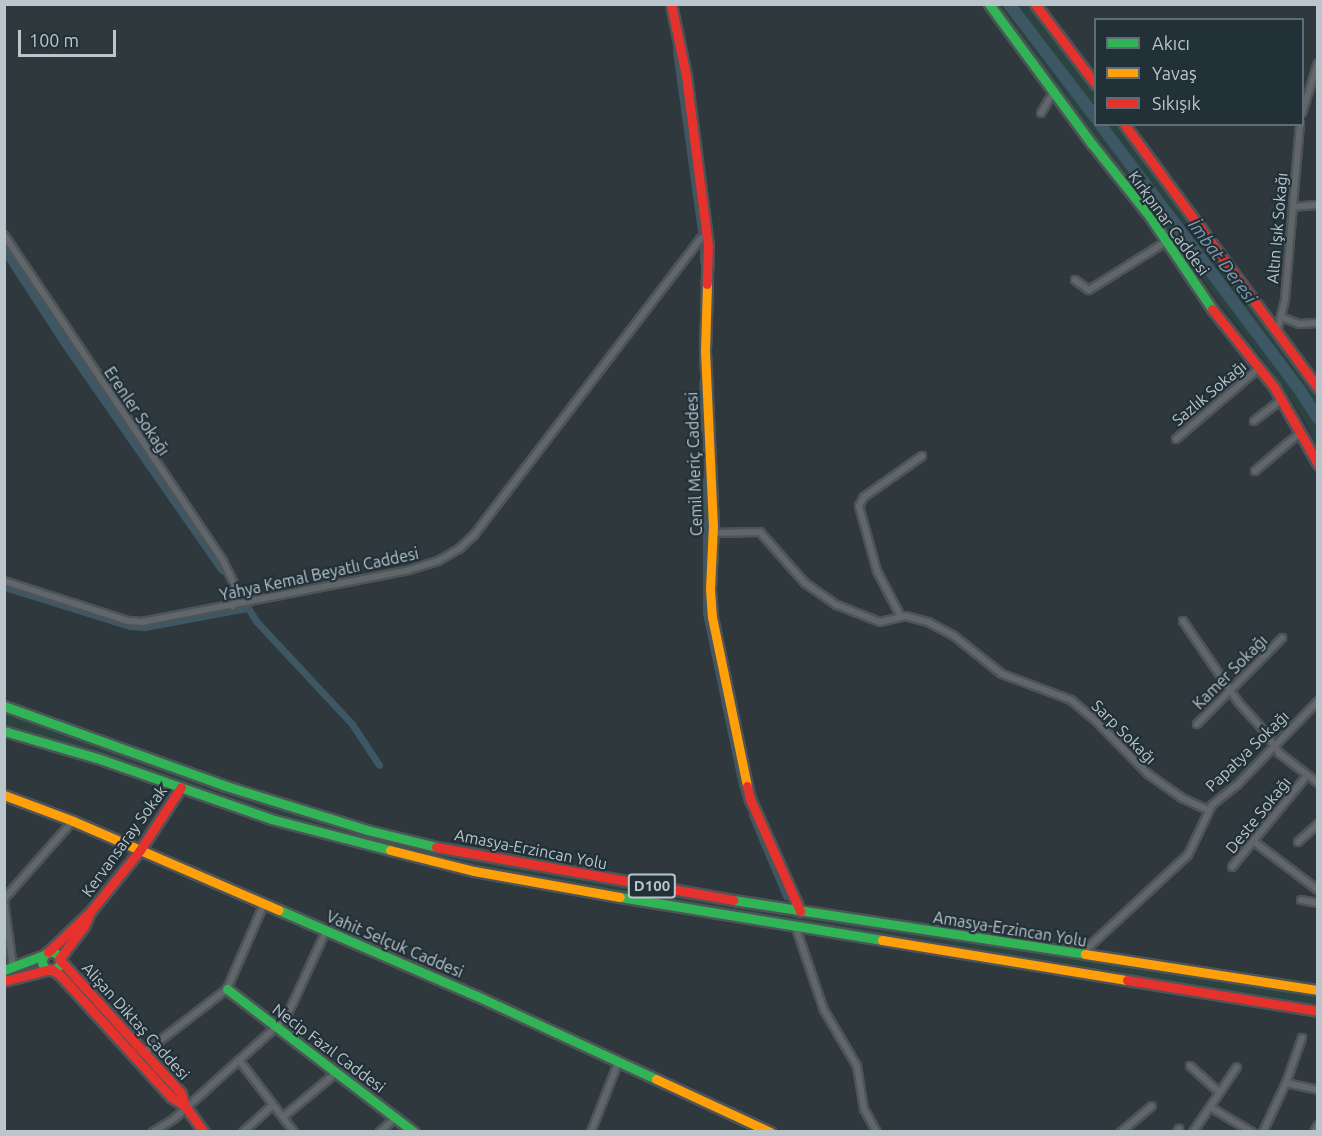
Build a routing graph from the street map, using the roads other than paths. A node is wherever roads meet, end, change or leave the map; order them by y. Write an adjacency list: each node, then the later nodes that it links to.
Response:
1 (671, 4): 14 (main road, Cemil Meriç Caddesi)
2 (989, 4): 6 (main road, Kırkpınar Caddesi)
3 (1035, 4): 5 (main road)
4 (1317, 63): 7 (street)
5 (1094, 84)
6 (1055, 90): 8 (street); 15 (main road, Kırkpınar Caddesi)
7 (1304, 106)
8 (1041, 113)
9 (1126, 126): 19 (main road, Kırkpınar Caddesi)
10 (1300, 126): 12 (street, Altın Işık Sokağı)
11 (1317, 205): 12 (street)
12 (1293, 207): 17 (street, Altın Işık Sokağı)
13 (4, 235): 31 (street, Erenler Sokağı)
14 (707, 235): 29 (main road, Cemil Meriç Caddesi); 31 (street, Yahya Kemal Beyatlı Caddesi)
15 (1167, 241): 16 (street); 20 (main road, Kırkpınar Caddesi)
16 (1075, 280)
17 (1281, 317): 18 (street); 19 (street, Altın Işık Sokağı)
18 (1317, 323)
19 (1276, 333): 21 (main road, Kırkpınar Caddesi)
20 (1260, 368): 22 (main road, Kırkpınar Caddesi); 25 (street, Sazlık Sokağı)
21 (1317, 386)
22 (1282, 399): 23 (street); 24 (main road, Kırkpınar Caddesi)
23 (1254, 421)
24 (1301, 432): 27 (main road, Kırkpınar Caddesi); 28 (street)
25 (1176, 439)
26 (922, 456): 32 (street)
27 (1317, 464)
28 (1255, 471)
29 (712, 533): 32 (street, Sarp Sokağı); 57 (main road, Cemil Meriç Caddesi)
30 (4, 581): 31 (street, Yahya Kemal Beyatlı Caddesi)
31 (233, 606)
32 (901, 617): 45 (street, Sarp Sokağı)
33 (1183, 621): 35 (street)
34 (1282, 638): 35 (street, Kamer Sokağı)
35 (1230, 690): 38 (street, Kamer Sokağı); 40 (street)
36 (1317, 701): 40 (street, Papatya Sokağı)
37 (4, 706): 57 (main road, Amasya-Erzincan Yolu / D100)
38 (1197, 724)
39 (4, 731): 43 (main road, Amasya-Erzincan Yolu / D100)
40 (1274, 746): 42 (street); 45 (street, Papatya Sokağı)
41 (1304, 779): 48 (street, Deste Sokağı)
42 (1317, 783)
43 (181, 788): 50 (main road, Kervansaray Sokak); 59 (main road, Amasya-Erzincan Yolu / D100)
44 (4, 795): 46 (main road, Vahit Selçuk Caddesi)
45 (1208, 810): 62 (street, Papatya Sokağı)
46 (72, 821): 50 (main road, Vahit Selçuk Caddesi); 53 (street)
47 (1317, 824): 49 (street)
48 (1253, 841): 51 (street, Deste Sokağı); 52 (street)
49 (1298, 842)
50 (140, 850): 56 (main road, Vahit Selçuk Caddesi); 58 (main road, Kervansaray Sokak)
51 (1232, 867)
52 (1317, 890)
53 (4, 900): 64 (street)
54 (1301, 900): 55 (street)
55 (1317, 903)
56 (264, 904): 60 (main road, Vahit Selçuk Caddesi); 67 (street)
57 (800, 911): 62 (main road, Amasya-Erzincan Yolu / D100)
58 (90, 912): 61 (main road, Kervansaray Sokak); 63 (main road, Kervansaray Sokak)
59 (795, 925): 69 (main road, Amasya-Erzincan Yolu / D100); 97 (street)
60 (326, 931): 70 (street); 74 (main road, Vahit Selçuk Caddesi)
61 (47, 953): 63 (main road); 64 (main road, Kervansaray Sokak); 65 (main road)
62 (1081, 955): 68 (main road, Amasya-Erzincan Yolu / D100)
63 (59, 959): 65 (main road); 72 (main road, Alişan Diktaş Caddesi)
64 (9, 969)
65 (51, 969): 66 (main road); 82 (main road, Alişan Diktaş Caddesi)
66 (4, 981)
67 (227, 989): 70 (main road, Necip Fazıl Caddesi); 72 (street)
68 (1317, 990)
69 (1317, 1011)
70 (276, 1028): 73 (street); 77 (main road, Necip Fazıl Caddesi)
71 (1302, 1038): 78 (street)
72 (144, 1053): 82 (main road, Alişan Diktaş Caddesi)
73 (239, 1060): 81 (street); 82 (street)
74 (618, 1063): 88 (main road, Vahit Selçuk Caddesi); 95 (street)
75 (1190, 1066): 80 (street)
76 (1238, 1067): 80 (street)
77 (336, 1073): 85 (street); 86 (main road, Necip Fazıl Caddesi)
78 (1286, 1083): 79 (street); 101 (street)
79 (1317, 1090)
80 (1219, 1092): 84 (street)
81 (273, 1105): 85 (street); 91 (street)
82 (185, 1106): 89 (street); 90 (main road, Alişan Diktaş Caddesi)
83 (1152, 1107): 98 (street)
84 (1210, 1107): 99 (street); 100 (street)
85 (283, 1117): 92 (street)
86 (396, 1117): 93 (street); 94 (main road, Necip Fazıl Caddesi)
87 (1317, 1125): 102 (street)
88 (750, 1128): 96 (main road, Vahit Selçuk Caddesi)
89 (153, 1131)
90 (204, 1131)
91 (243, 1131)
92 (294, 1131)
93 (380, 1131)
94 (414, 1131)
95 (591, 1131)
96 (770, 1131)
97 (877, 1131)
98 (1121, 1131)
99 (1193, 1131)
100 (1252, 1131)
101 (1263, 1131)
102 (1314, 1131)

